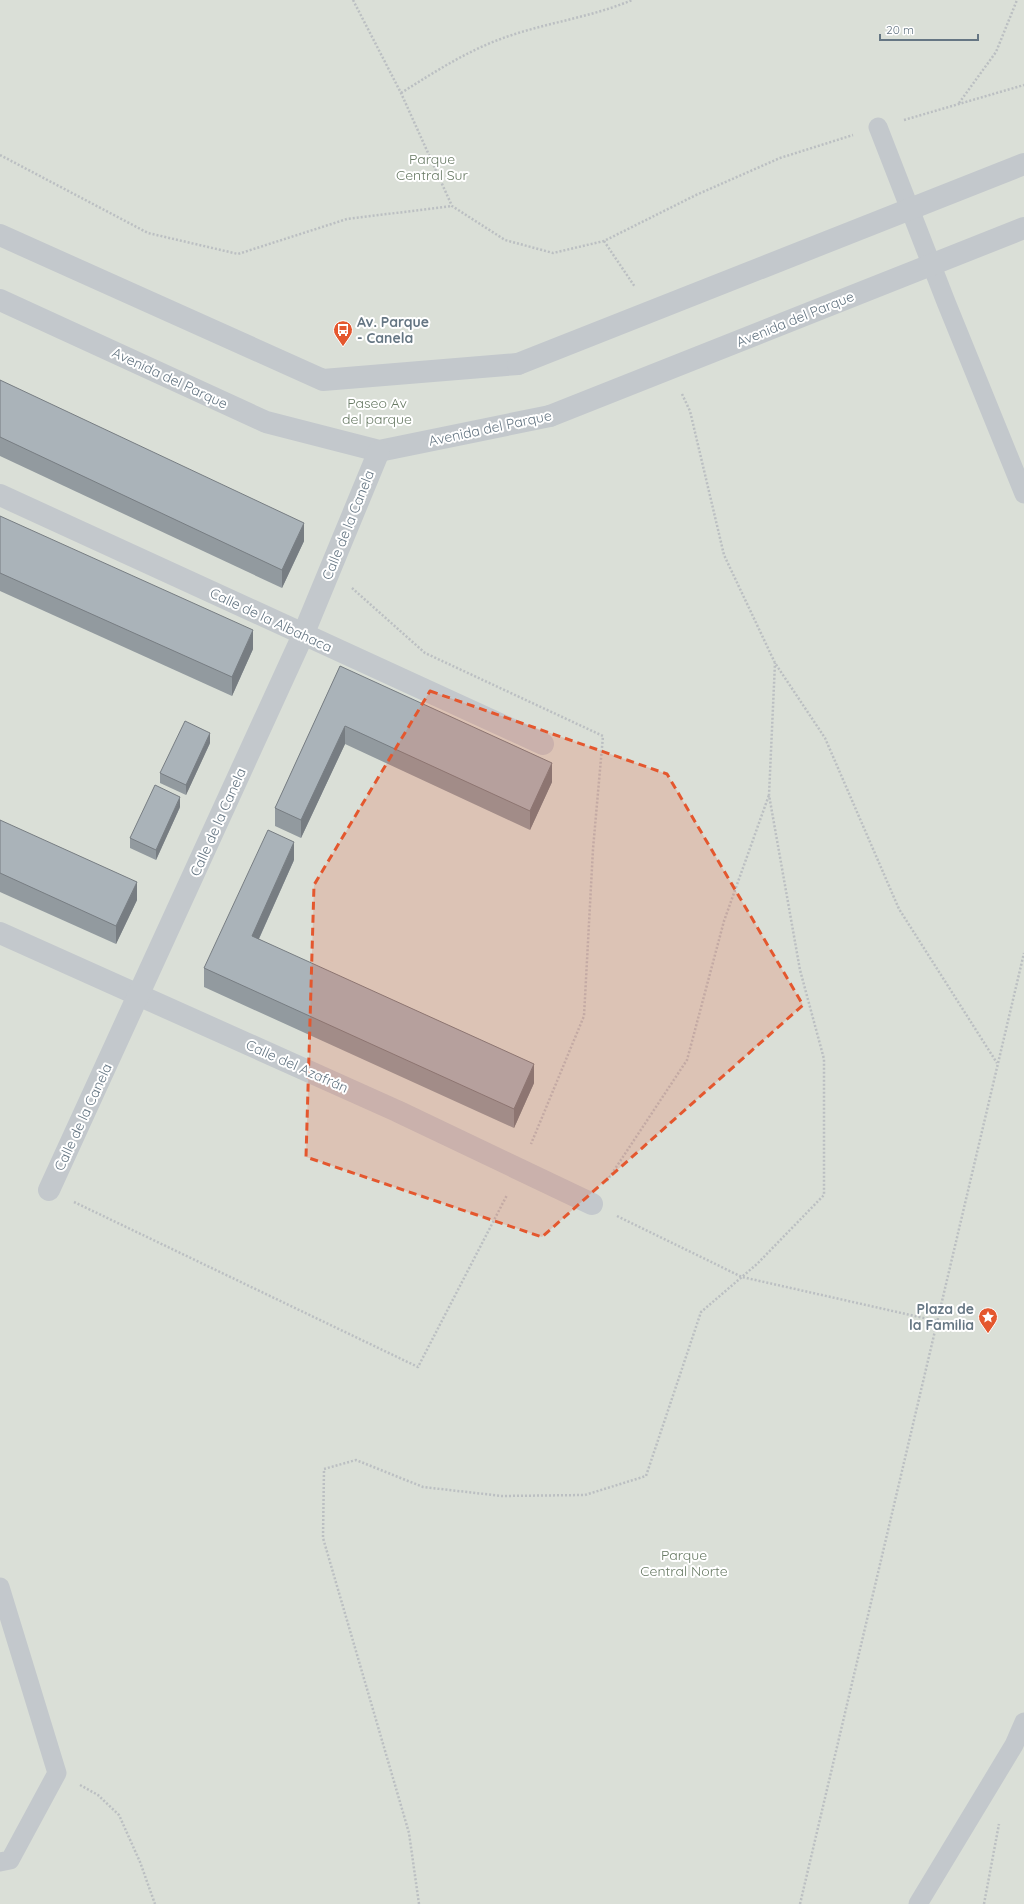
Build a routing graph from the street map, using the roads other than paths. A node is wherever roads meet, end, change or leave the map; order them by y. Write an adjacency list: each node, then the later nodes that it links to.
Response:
1 (878, 127): 7 (street)
2 (1024, 164): 4 (street, bridge)
3 (1024, 228): 6 (street, Avenida del Parque, bridge)
4 (0, 235)
5 (0, 300): 6 (street, Avenida del Parque)
6 (379, 451): 9 (street, Calle de la Canela)
7 (1024, 494)
8 (0, 495): 9 (street, Calle de la Albahaca)
9 (303, 635): 10 (street, Calle de la Albahaca); 12 (street, Calle de la Canela)
10 (543, 744)
11 (0, 933): 12 (street, Calle del Azafrán)
12 (139, 995): 13 (street, Calle de la Canela); 14 (street, Calle del Azafrán)
13 (49, 1190)
14 (592, 1204)
15 (0, 1587): 17 (street)
16 (1024, 1722): 18 (street)
17 (0, 1862)
18 (918, 1904)

